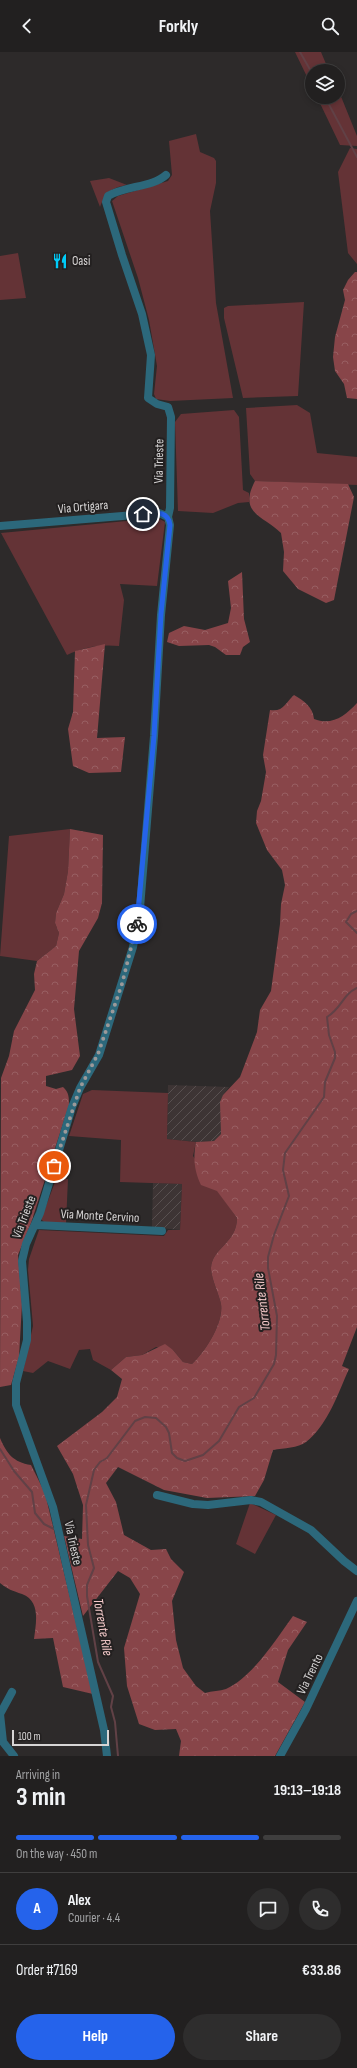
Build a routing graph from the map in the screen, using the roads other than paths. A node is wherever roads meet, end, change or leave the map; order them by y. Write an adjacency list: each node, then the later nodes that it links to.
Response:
1 (166, 175): 2 (street, Via Trieste)
2 (168, 517): 3 (street, Via Ortigara); 4 (street, Via Trieste)
3 (0, 526)
4 (36, 1225): 5 (street, Via Monte Cervino); 11 (street, Via Trieste)
5 (162, 1231)
6 (157, 1495): 7 (street)
7 (357, 1571)
8 (357, 1601): 12 (street, Via Trento)
9 (12, 1692): 10 (street)
10 (14, 1756)
11 (107, 1756)
12 (280, 1756)

